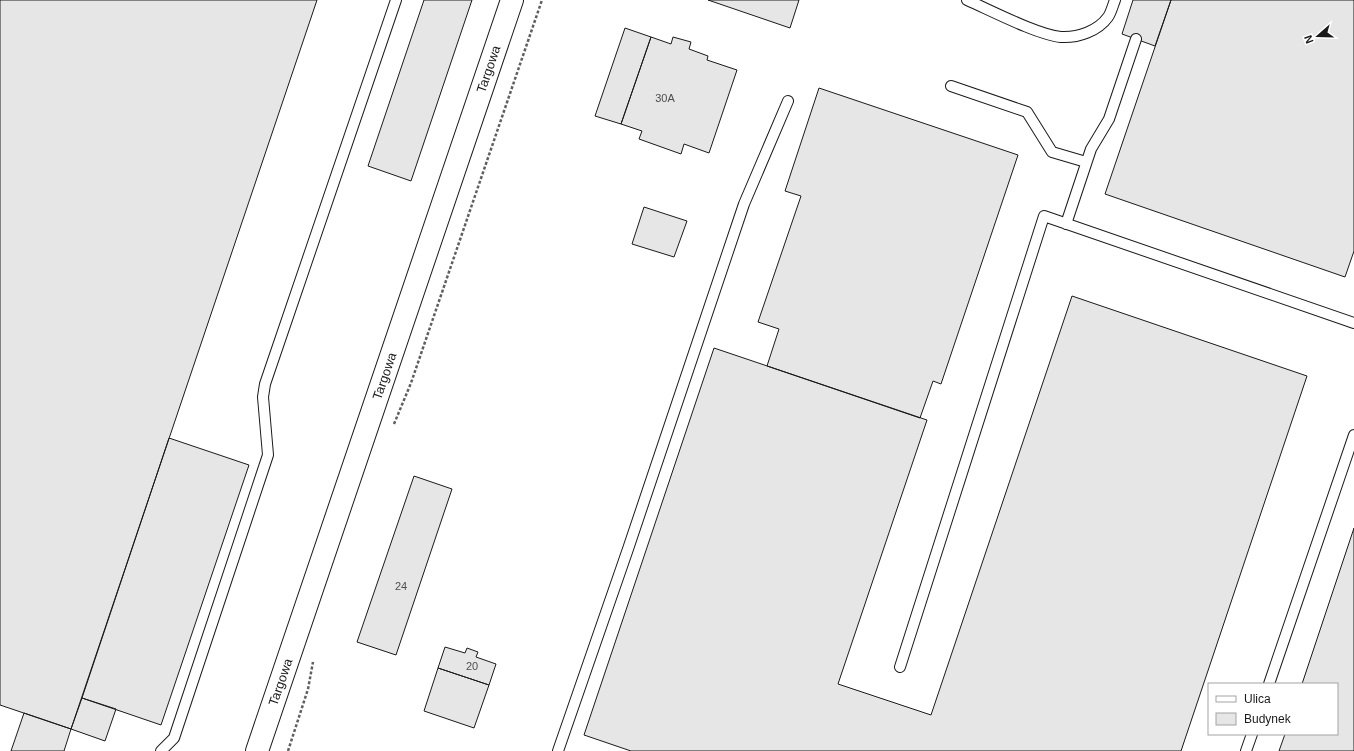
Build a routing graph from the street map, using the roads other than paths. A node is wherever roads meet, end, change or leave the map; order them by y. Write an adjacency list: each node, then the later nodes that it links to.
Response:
1 (396, 0): 15 (lane)
2 (512, 0): 16 (street, Targowa)
3 (967, 0): 4 (lane)
4 (1115, 0)
5 (1136, 39): 8 (lane)
6 (951, 86): 8 (lane)
7 (788, 101): 17 (lane)
8 (1086, 162): 9 (lane)
9 (1066, 224): 10 (lane); 12 (lane)
10 (1354, 323)
11 (1354, 435): 13 (lane)
12 (900, 667)
13 (1269, 683)
14 (1252, 735): 18 (lane)
15 (161, 751)
16 (256, 751)
17 (558, 751)
18 (1246, 751)

